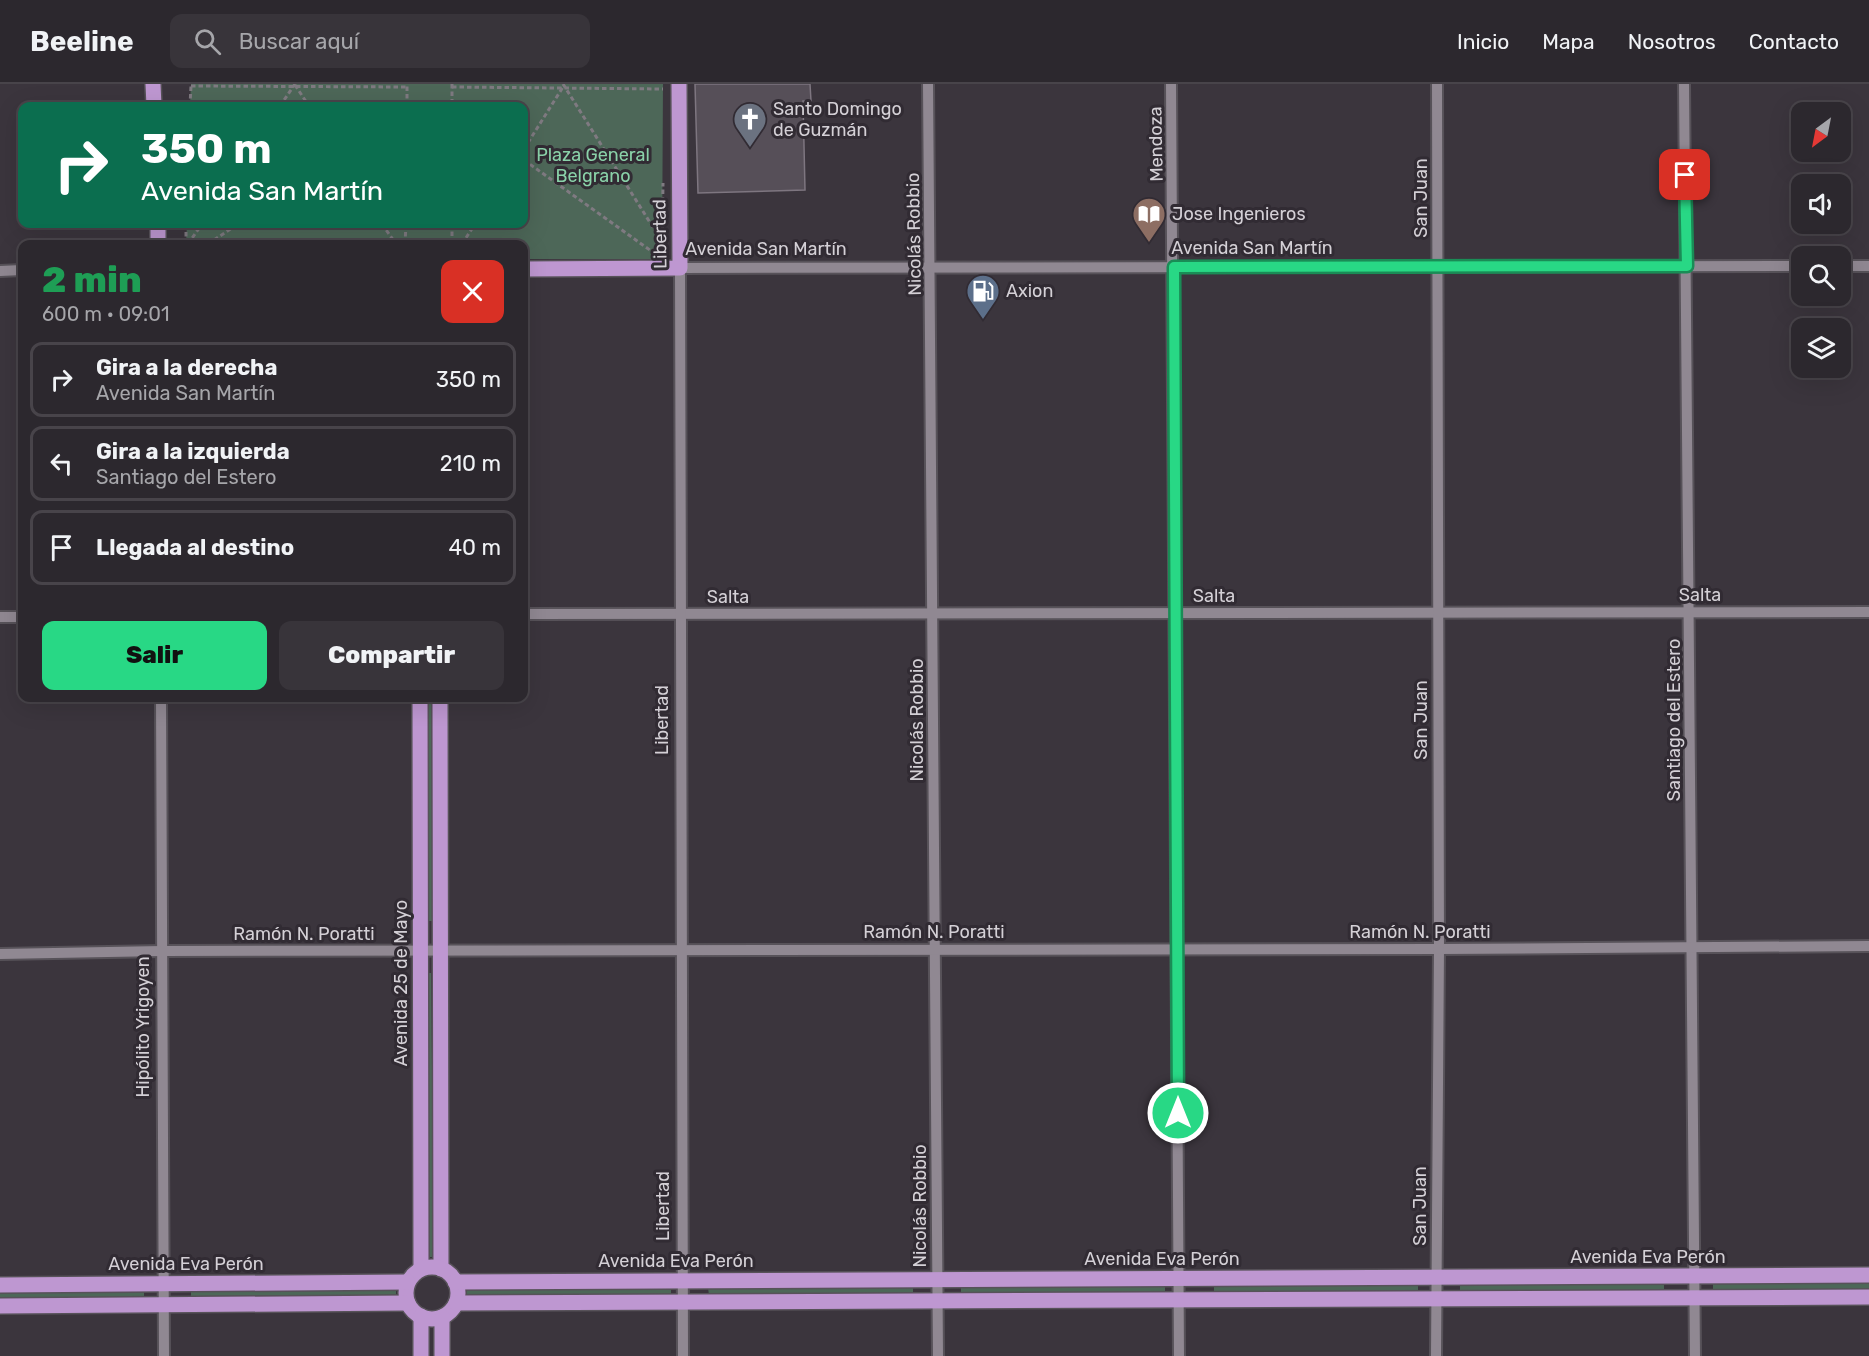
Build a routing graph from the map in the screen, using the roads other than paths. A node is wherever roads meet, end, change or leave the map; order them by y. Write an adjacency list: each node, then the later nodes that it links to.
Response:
1 (153, 84): 7 (main road)
2 (678, 84): 14 (main road, Libertad)
3 (928, 84): 15 (street, Nicolás Robbio)
4 (1171, 84): 12 (street, Mendoza)
5 (1437, 84): 13 (street, San Juan)
6 (1684, 84): 8 (street, Santiago del Estero)
7 (154, 102)
8 (1687, 266): 9 (street, Avenida San Martín); 13 (street, Avenida San Martín); 20 (street, Santiago del Estero)
9 (1791, 266)
10 (1851, 266): 11 (street)
11 (1869, 266)
12 (1174, 267): 13 (street, Avenida San Martín); 15 (street, Avenida San Martín); 24 (street, Mendoza)
13 (1438, 267): 19 (street, San Juan)
14 (680, 268): 15 (street, Avenida San Martín); 16 (main road, Avenida San Martín); 22 (street, Libertad)
15 (931, 268): 23 (street, Nicolás Robbio)
16 (528, 269)
17 (18, 270): 18 (street)
18 (0, 271)
19 (1437, 612): 20 (street, Salta); 24 (street, Salta); 36 (street, San Juan)
20 (1689, 612): 21 (street, Salta); 31 (street, Santiago del Estero)
21 (1869, 612)
22 (681, 613): 23 (street, Salta); 25 (street, Salta); 35 (street, Libertad)
23 (933, 613): 24 (street, Salta); 33 (street, Nicolás Robbio)
24 (1175, 613): 34 (street, Mendoza)
25 (528, 614)
26 (0, 617): 27 (street)
27 (18, 617)
28 (161, 702): 39 (street, Hipólito Yrigoyen)
29 (420, 702): 37 (main road, Avenida 25 de Mayo)
30 (440, 702): 38 (main road)
31 (1692, 946): 32 (street, Ramón N. Poratti); 36 (street, Ramón N. Poratti); 44 (street, Santiago del Estero)
32 (1869, 946)
33 (935, 948): 34 (street, Ramón N. Poratti); 35 (street, Ramón N. Poratti); 47 (street, Nicolás Robbio)
34 (1177, 948): 36 (street, Ramón N. Poratti); 46 (street, Mendoza)
35 (682, 949): 38 (street, Ramón N. Poratti); 48 (street, Libertad)
36 (1439, 949): 45 (street, San Juan)
37 (421, 950): 38 (street, Ramón N. Poratti); 39 (street, Ramón N. Poratti); 41 (main road, Avenida 25 de Mayo)
38 (441, 950): 42 (main road)
39 (162, 951): 40 (street, Ramón N. Poratti); 51 (street, Hipólito Yrigoyen)
40 (0, 954)
41 (421, 1269): 42 (main road); 49 (main road)
42 (441, 1269): 50 (main road)
43 (1869, 1275): 44 (main road, Avenida Eva Perón)
44 (1695, 1276): 45 (main road, Avenida Eva Perón); 54 (street, Santiago del Estero)
45 (1436, 1277): 46 (main road, Avenida Eva Perón); 55 (street, San Juan)
46 (1178, 1279): 47 (main road, Avenida Eva Perón); 56 (street, Mendoza)
47 (937, 1280): 48 (main road, Avenida Eva Perón); 57 (street, Nicolás Robbio)
48 (683, 1281): 50 (main road, Avenida Eva Perón); 58 (street, Libertad)
49 (408, 1282): 51 (main road, Avenida Eva Perón); 60 (main road)
50 (456, 1282): 61 (main road)
51 (164, 1283): 52 (main road, Avenida Eva Perón); 59 (street, Hipólito Yrigoyen)
52 (0, 1285)
53 (1869, 1297): 54 (main road)
54 (1695, 1298): 55 (main road); 72 (street, Santiago del Estero)
55 (1436, 1299): 56 (main road); 71 (street, San Juan)
56 (1178, 1300): 57 (main road); 70 (street, Mendoza)
57 (938, 1301): 58 (main road); 69 (street, Nicolás Robbio)
58 (683, 1302): 61 (main road); 68 (street, Libertad)
59 (164, 1303): 60 (main road); 62 (main road); 65 (street, Hipólito Yrigoyen)
60 (408, 1303): 63 (main road)
61 (456, 1303): 64 (main road)
62 (0, 1306)
63 (421, 1316): 64 (main road); 66 (main road)
64 (441, 1317): 67 (main road)
65 (164, 1356)
66 (421, 1356)
67 (442, 1356)
68 (683, 1356)
69 (938, 1356)
70 (1179, 1356)
71 (1436, 1356)
72 (1695, 1356)

